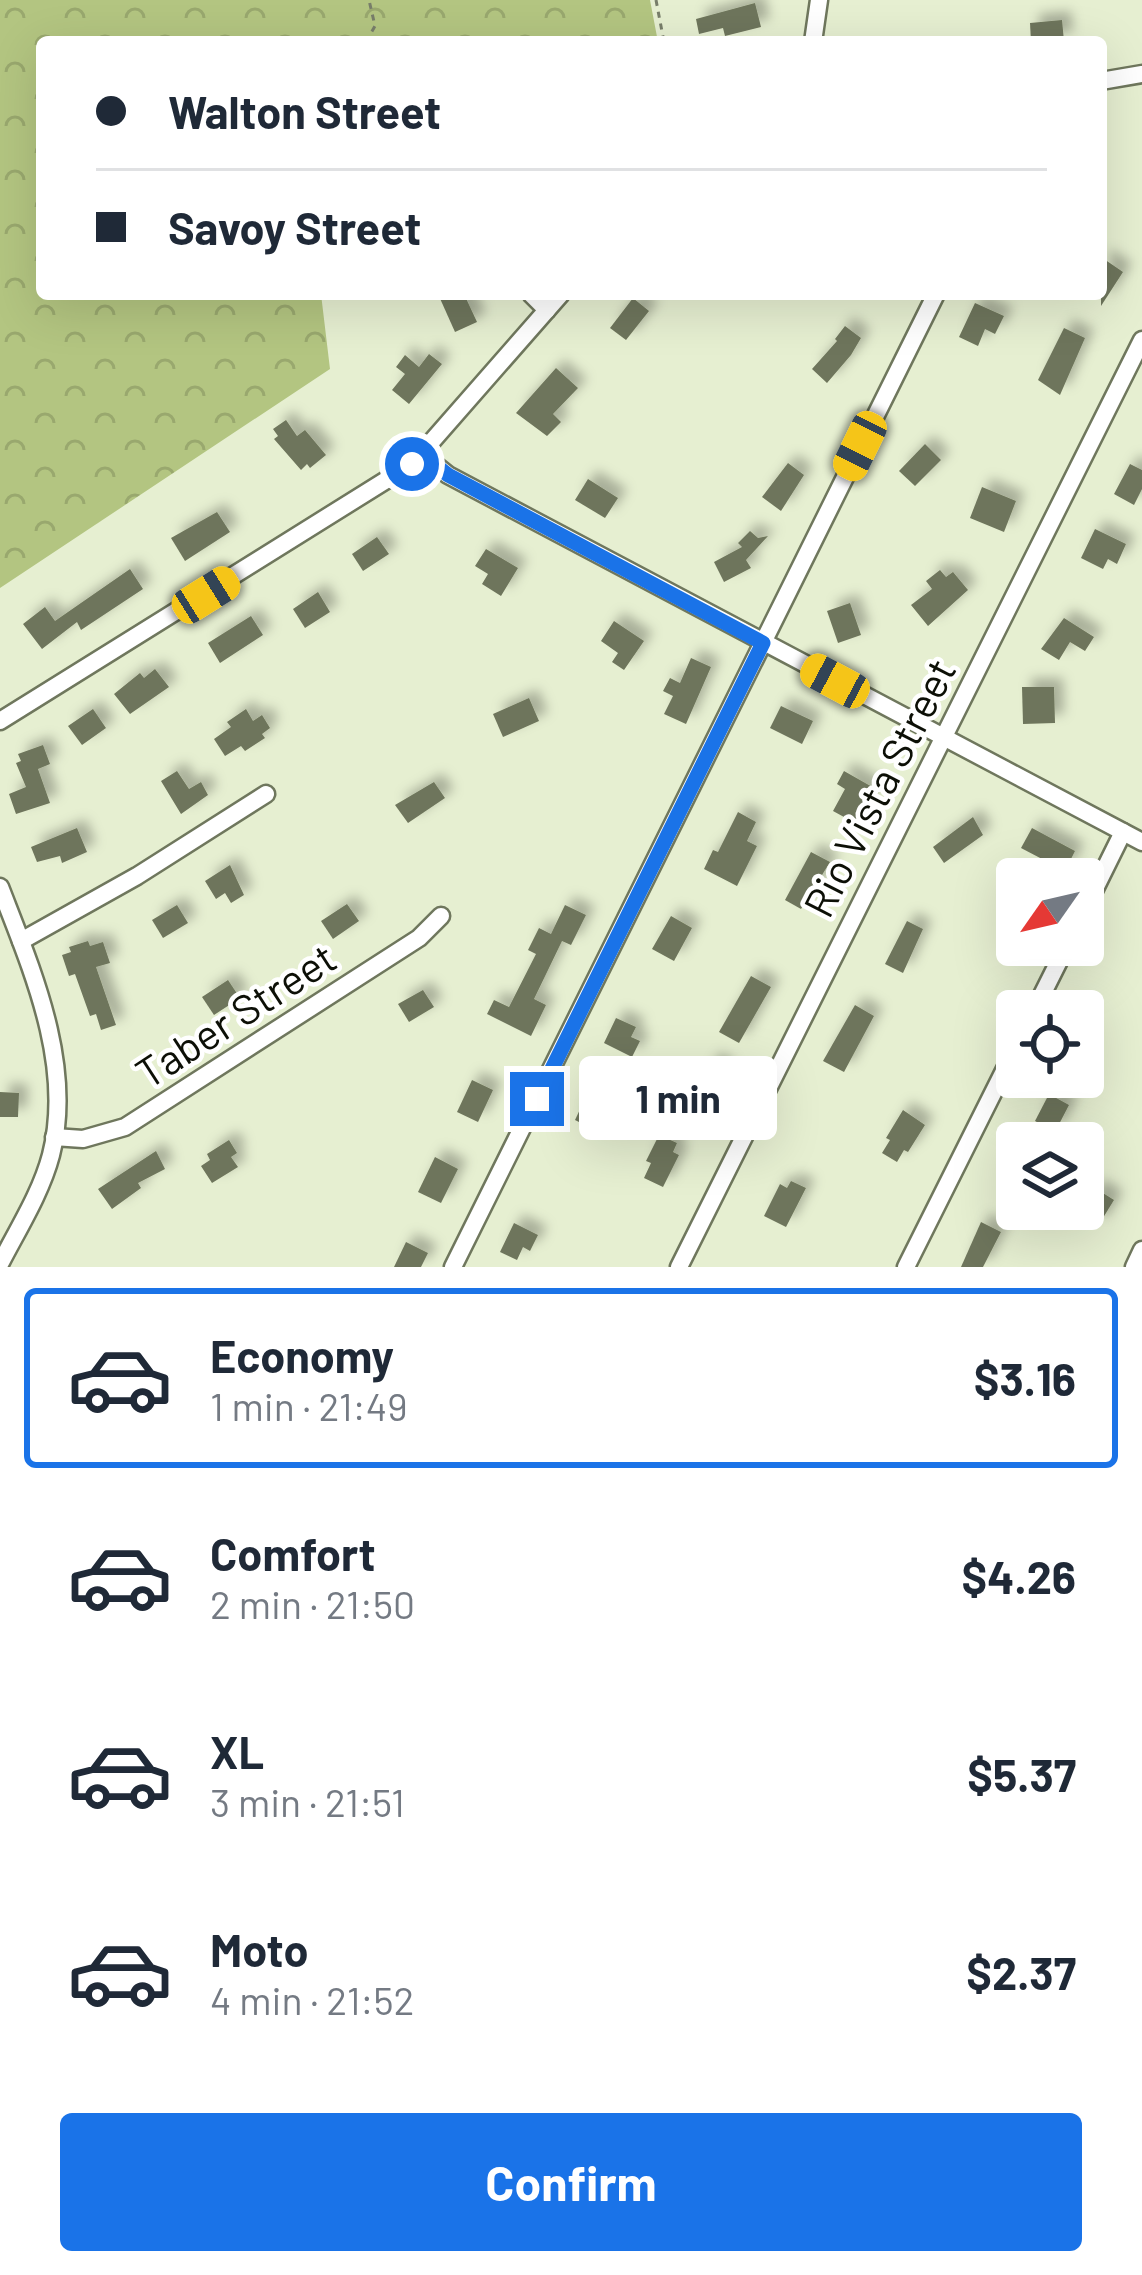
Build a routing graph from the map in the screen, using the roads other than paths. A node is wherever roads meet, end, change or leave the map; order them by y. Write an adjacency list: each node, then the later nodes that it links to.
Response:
1 (819, 0): 2 (street)
2 (814, 36)
3 (1142, 74): 4 (street)
4 (1107, 80)
5 (537, 300): 8 (street)
6 (556, 300): 8 (street)
7 (933, 300): 11 (street)
8 (547, 310): 10 (street)
9 (1142, 340): 13 (street, Rio Vista Street)
10 (423, 455): 11 (street); 12 (street)
11 (763, 643): 13 (street); 25 (street)
12 (0, 721)
13 (943, 737): 15 (street); 26 (street, Rio Vista Street)
14 (266, 794): 20 (street)
15 (1123, 832): 16 (street); 17 (street)
16 (1142, 842)
17 (1104, 870)
18 (0, 887): 20 (street)
19 (441, 916): 22 (street, Taber Street)
20 (21, 941): 22 (street)
21 (996, 1087): 27 (street)
22 (54, 1137): 24 (street)
23 (1142, 1250): 28 (street)
24 (0, 1264)
25 (453, 1267)
26 (679, 1267)
27 (907, 1267)
28 (1134, 1267)

